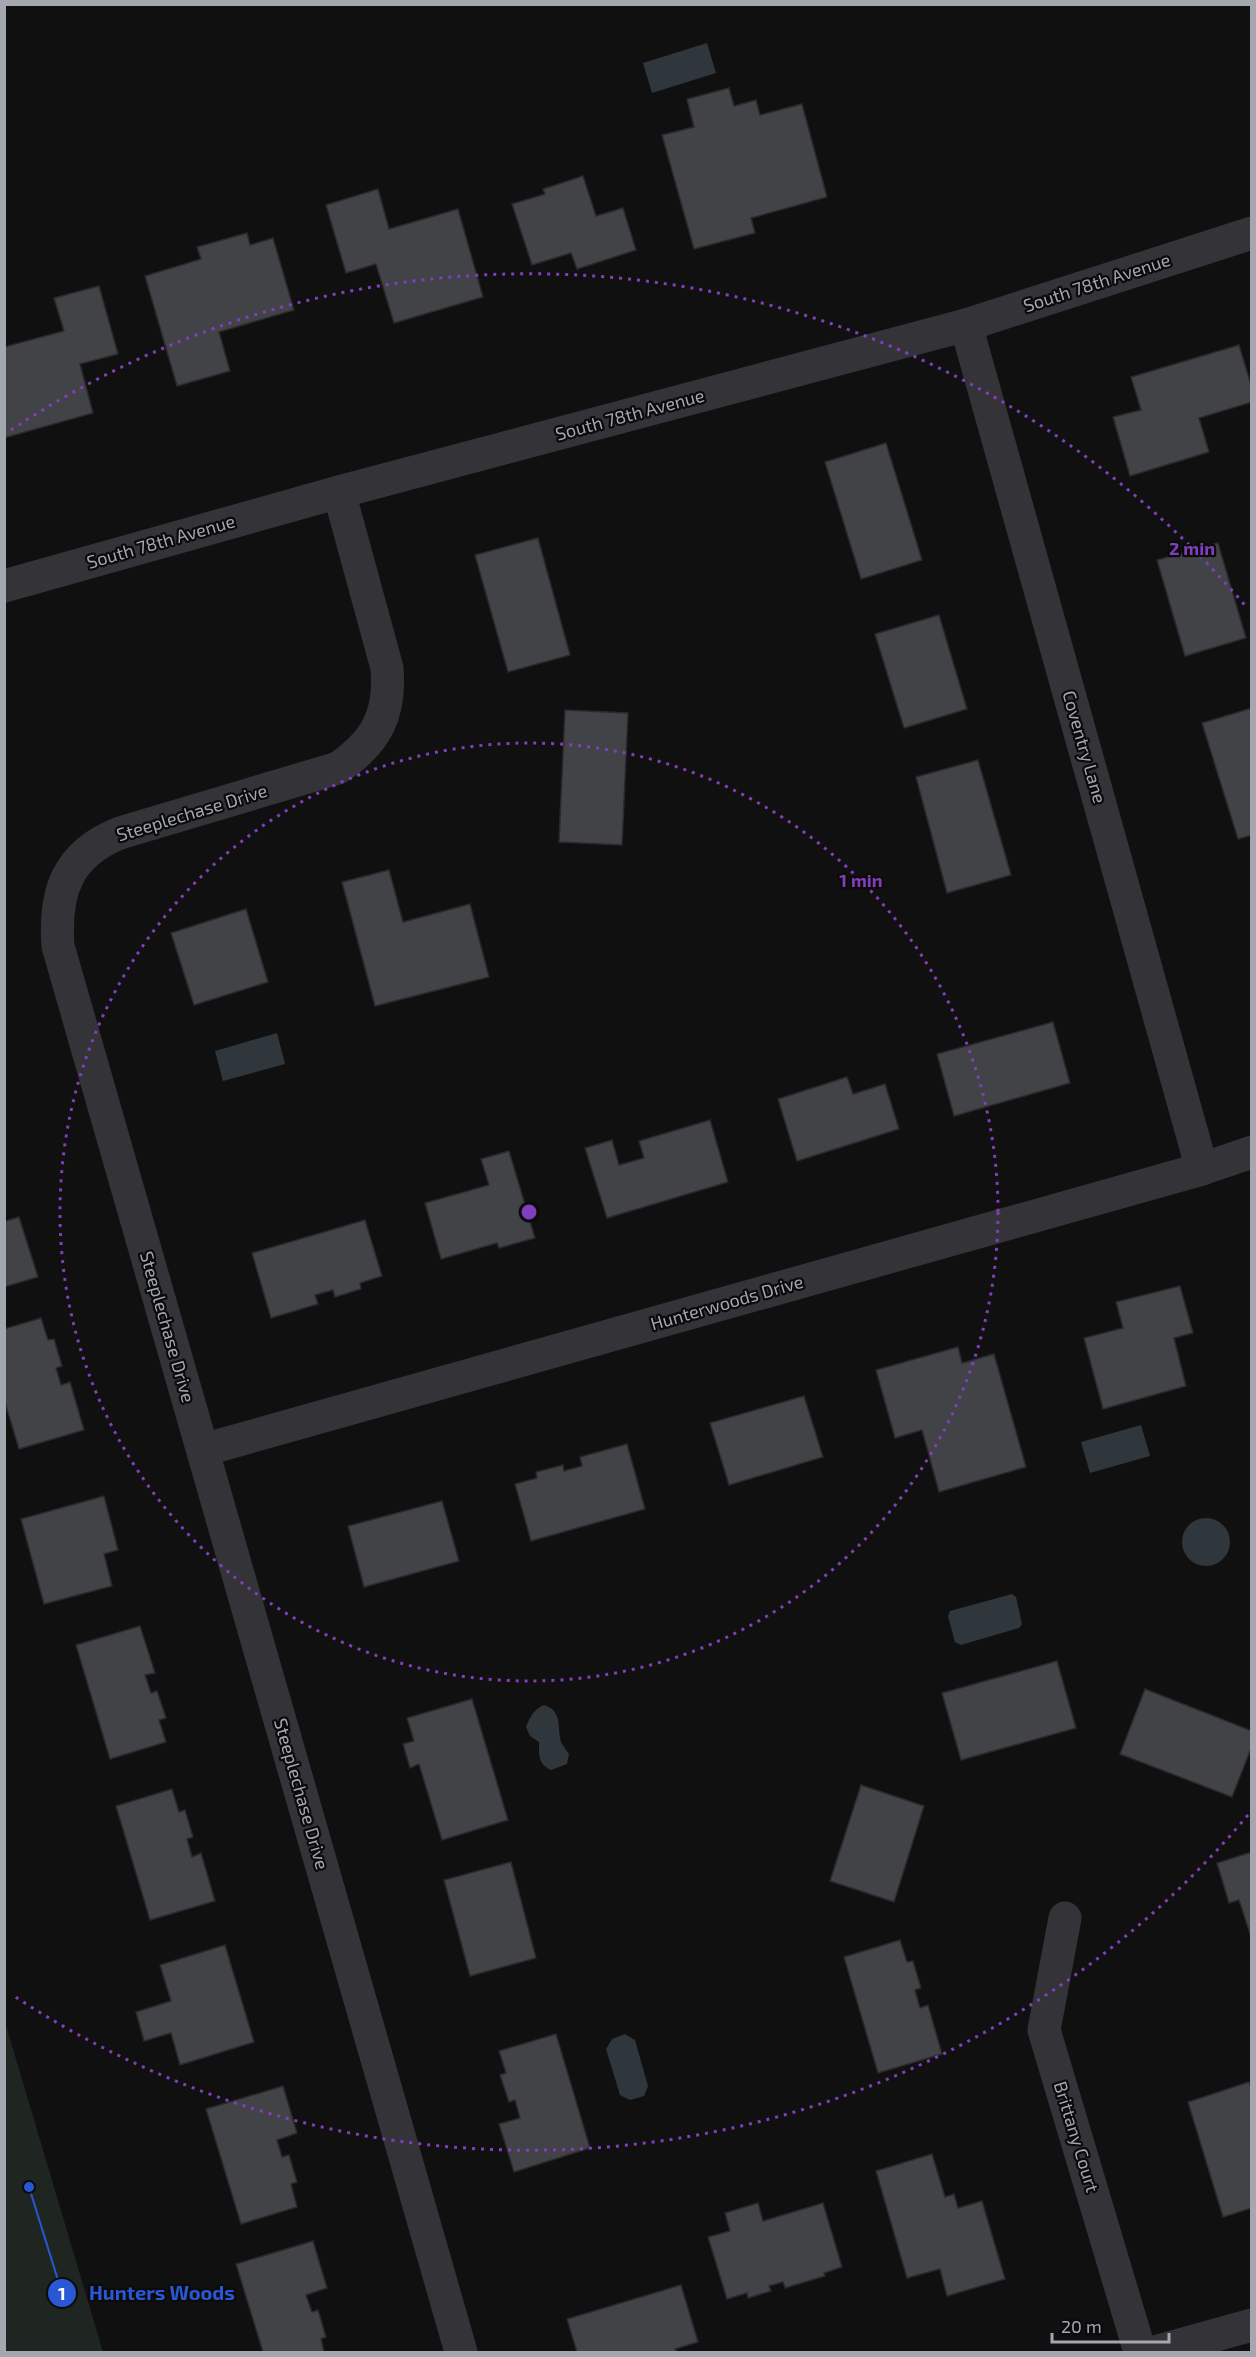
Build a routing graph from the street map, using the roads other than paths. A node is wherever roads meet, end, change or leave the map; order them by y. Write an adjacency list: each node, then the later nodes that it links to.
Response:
1 (1251, 233): 2 (street, South 78th Avenue)
2 (966, 325): 3 (street, South 78th Avenue); 6 (street, Coventry Lane)
3 (339, 492): 4 (street, South 78th Avenue); 7 (street, Steeplechase Drive)
4 (4, 586)
5 (1251, 1152): 6 (street, Hunterwoods Drive)
6 (1202, 1169): 7 (street, Hunterwoods Drive)
7 (202, 1450): 10 (street, Steeplechase Drive)
8 (1065, 1918): 11 (street, Brittany Court)
9 (1251, 2325): 12 (street)
10 (461, 2352)
11 (1140, 2352)
12 (1155, 2352)

